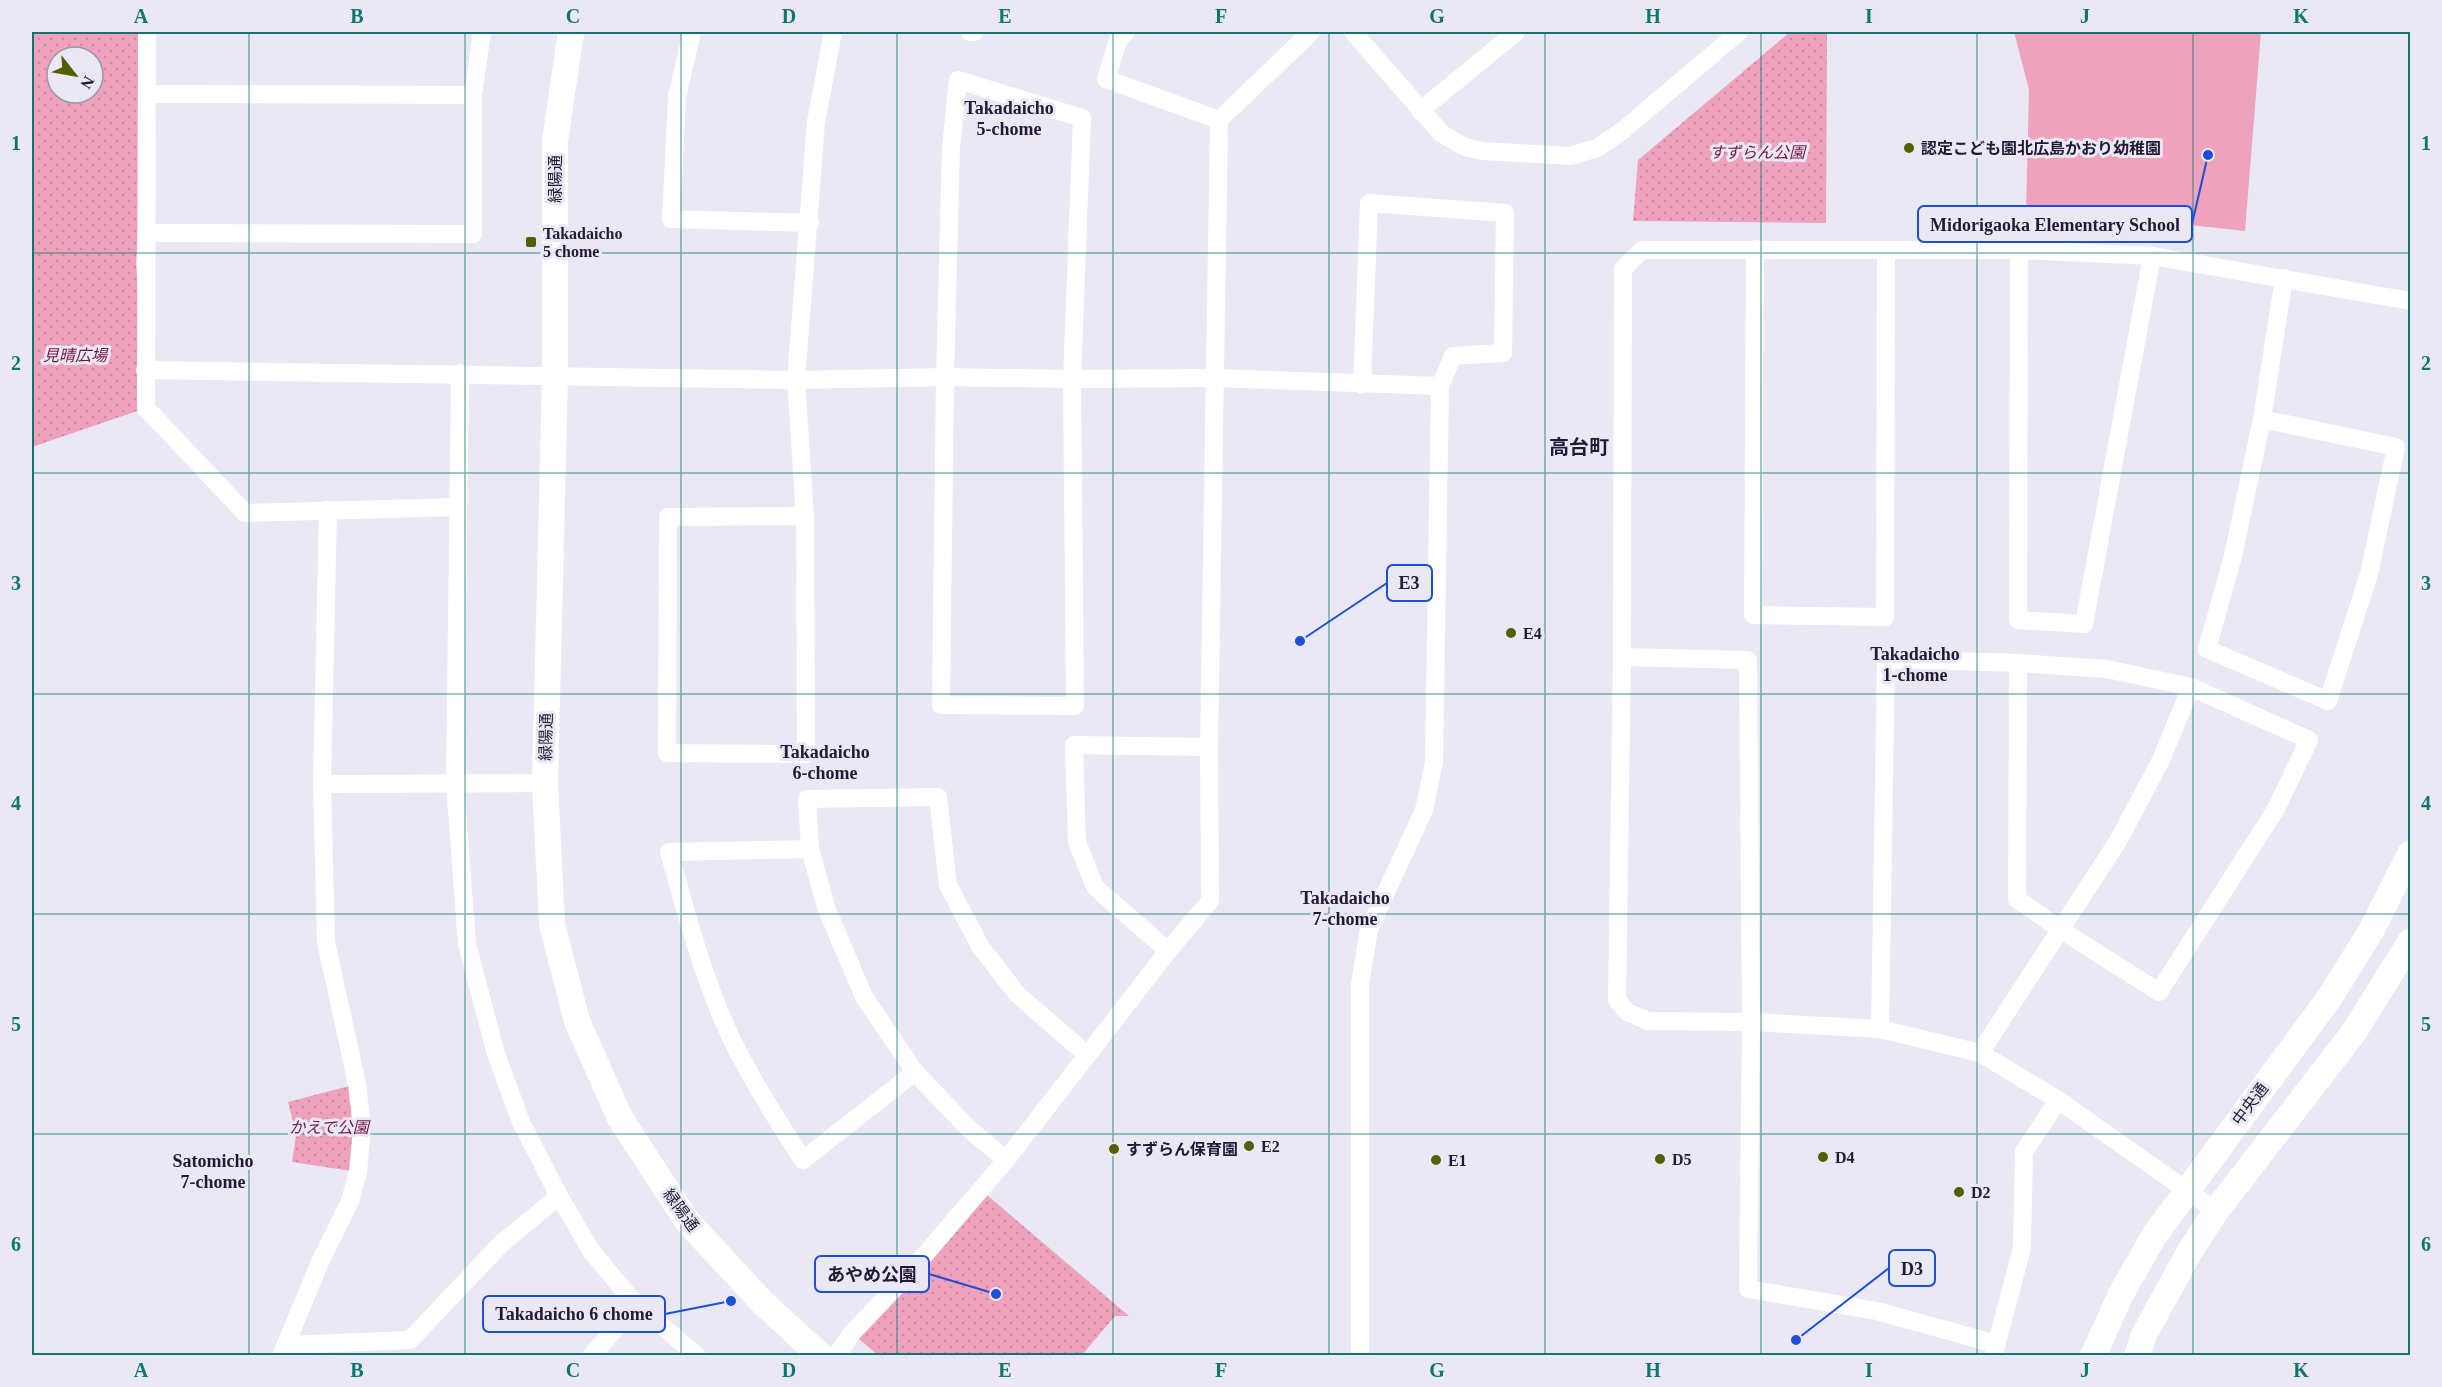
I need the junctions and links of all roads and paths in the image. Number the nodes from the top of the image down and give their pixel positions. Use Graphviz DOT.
graph roads {
  1 [pos="147,32"];
  2 [pos="482,32"];
  3 [pos="572,32"];
  4 [pos="692,32"];
  5 [pos="833,32"];
  6 [pos="970,32"];
  7 [pos="974,32"];
  8 [pos="1126,32"];
  9 [pos="1311,32"];
  10 [pos="1353,32"];
  11 [pos="1516,32"];
  12 [pos="1739,32"];
  13 [pos="147,94"];
  14 [pos="473,95"];
  15 [pos="1420,111"];
  16 [pos="1219,120"];
  17 [pos="810,223"];
  18 [pos="147,233"];
  19 [pos="1755,249"];
  20 [pos="1886,250"];
  21 [pos="2019,250"];
  22 [pos="2152,256"];
  23 [pos="2284,278"];
  24 [pos="2410,301"];
  25 [pos="145,370"];
  26 [pos="460,373"];
  27 [pos="945,376"];
  28 [pos="555,377"];
  29 [pos="1214,378"];
  30 [pos="1072,379"];
  31 [pos="796,380"];
  32 [pos="1362,385"];
  33 [pos="1440,386"];
  34 [pos="2262,419"];
  35 [pos="458,507"];
  36 [pos="328,510"];
  37 [pos="805,516"];
  38 [pos="1622,657"];
  39 [pos="2018,663"];
  40 [pos="2191,687"];
  41 [pos="1209,747"];
  42 [pos="545,783"];
  43 [pos="322,784"];
  44 [pos="455,784"];
  45 [pos="810,849"];
  46 [pos="2407,869"];
  47 [pos="2061,930"];
  48 [pos="2410,942"];
  49 [pos="1168,951"];
  50 [pos="1751,1022"];
  51 [pos="1880,1029"];
  52 [pos="1980,1053"];
  53 [pos="1088,1055"];
  54 [pos="915,1072"];
  55 [pos="2058,1100"];
  56 [pos="1006,1160"];
  57 [pos="2186,1190"];
  58 [pos="559,1196"];
  59 [pos="2216,1211"];
  60 [pos="637,1305"];
  61 [pos="284,1350"];
  62 [pos="1995,1350"];
  63 [pos="591,1356"];
  64 [pos="697,1356"];
  65 [pos="821,1356"];
  66 [pos="836,1356"];
  67 [pos="1360,1356"];
  68 [pos="2093,1356"];
  69 [pos="2137,1356"];
  1 -- 13 [label="street"];
  2 -- 14 [label="street"];
  3 -- 28 [label="street, 緑陽通"];
  4 -- 17 [label="street"];
  5 -- 17 [label="street"];
  6 -- 7 [label="street"];
  8 -- 16 [label="street"];
  9 -- 16 [label="street"];
  10 -- 15 [label="street"];
  11 -- 15 [label="street"];
  12 -- 15 [label="street"];
  13 -- 14 [label="street"];
  13 -- 18 [label="street"];
  14 -- 18 [label="street"];
  16 -- 29 [label="street"];
  17 -- 31 [label="street"];
  18 -- 25 [label="street"];
  19 -- 20 [label="street"];
  19 -- 20 [label="street"];
  19 -- 38 [label="street"];
  20 -- 21 [label="street"];
  21 -- 22 [label="street"];
  21 -- 22 [label="street"];
  22 -- 23 [label="street"];
  23 -- 24 [label="street"];
  23 -- 34 [label="street"];
  25 -- 26 [label="street"];
  25 -- 36 [label="street"];
  26 -- 28 [label="street"];
  26 -- 35 [label="street"];
  27 -- 30 [label="street"];
  27 -- 30 [label="street"];
  27 -- 30 [label="street"];
  27 -- 31 [label="street"];
  28 -- 31 [label="street"];
  28 -- 42 [label="street, 緑陽通"];
  29 -- 30 [label="street"];
  29 -- 32 [label="street"];
  29 -- 41 [label="street"];
  31 -- 37 [label="street"];
  32 -- 33 [label="street"];
  32 -- 33 [label="street"];
  33 -- 67 [label="street"];
  34 -- 34 [label="street"];
  35 -- 36 [label="street"];
  35 -- 44 [label="street"];
  36 -- 43 [label="street"];
  37 -- 37 [label="street"];
  38 -- 50 [label="street"];
  38 -- 50 [label="street"];
  39 -- 40 [label="street"];
  39 -- 47 [label="street"];
  39 -- 51 [label="street"];
  40 -- 47 [label="street"];
  40 -- 47 [label="street"];
  41 -- 49 [label="street"];
  41 -- 49 [label="street"];
  42 -- 44 [label="street"];
  42 -- 65 [label="street, 緑陽通"];
  43 -- 44 [label="street"];
  43 -- 61 [label="street"];
  44 -- 58 [label="street"];
  45 -- 53 [label="street"];
  45 -- 54 [label="street"];
  45 -- 54 [label="street"];
  46 -- 57 [label="street, 中央通"];
  47 -- 52 [label="street"];
  48 -- 59 [label="street"];
  49 -- 53 [label="street"];
  50 -- 51 [label="street"];
  50 -- 62 [label="street"];
  51 -- 52 [label="street"];
  52 -- 55 [label="street"];
  53 -- 56 [label="street"];
  54 -- 56 [label="street"];
  55 -- 57 [label="street"];
  55 -- 62 [label="street"];
  56 -- 66 [label="street"];
  57 -- 59 [label="street"];
  57 -- 68 [label="street, 中央通"];
  58 -- 60 [label="street"];
  58 -- 61 [label="street"];
  59 -- 69 [label="street"];
  60 -- 63 [label="street"];
  60 -- 64 [label="street"];
}
